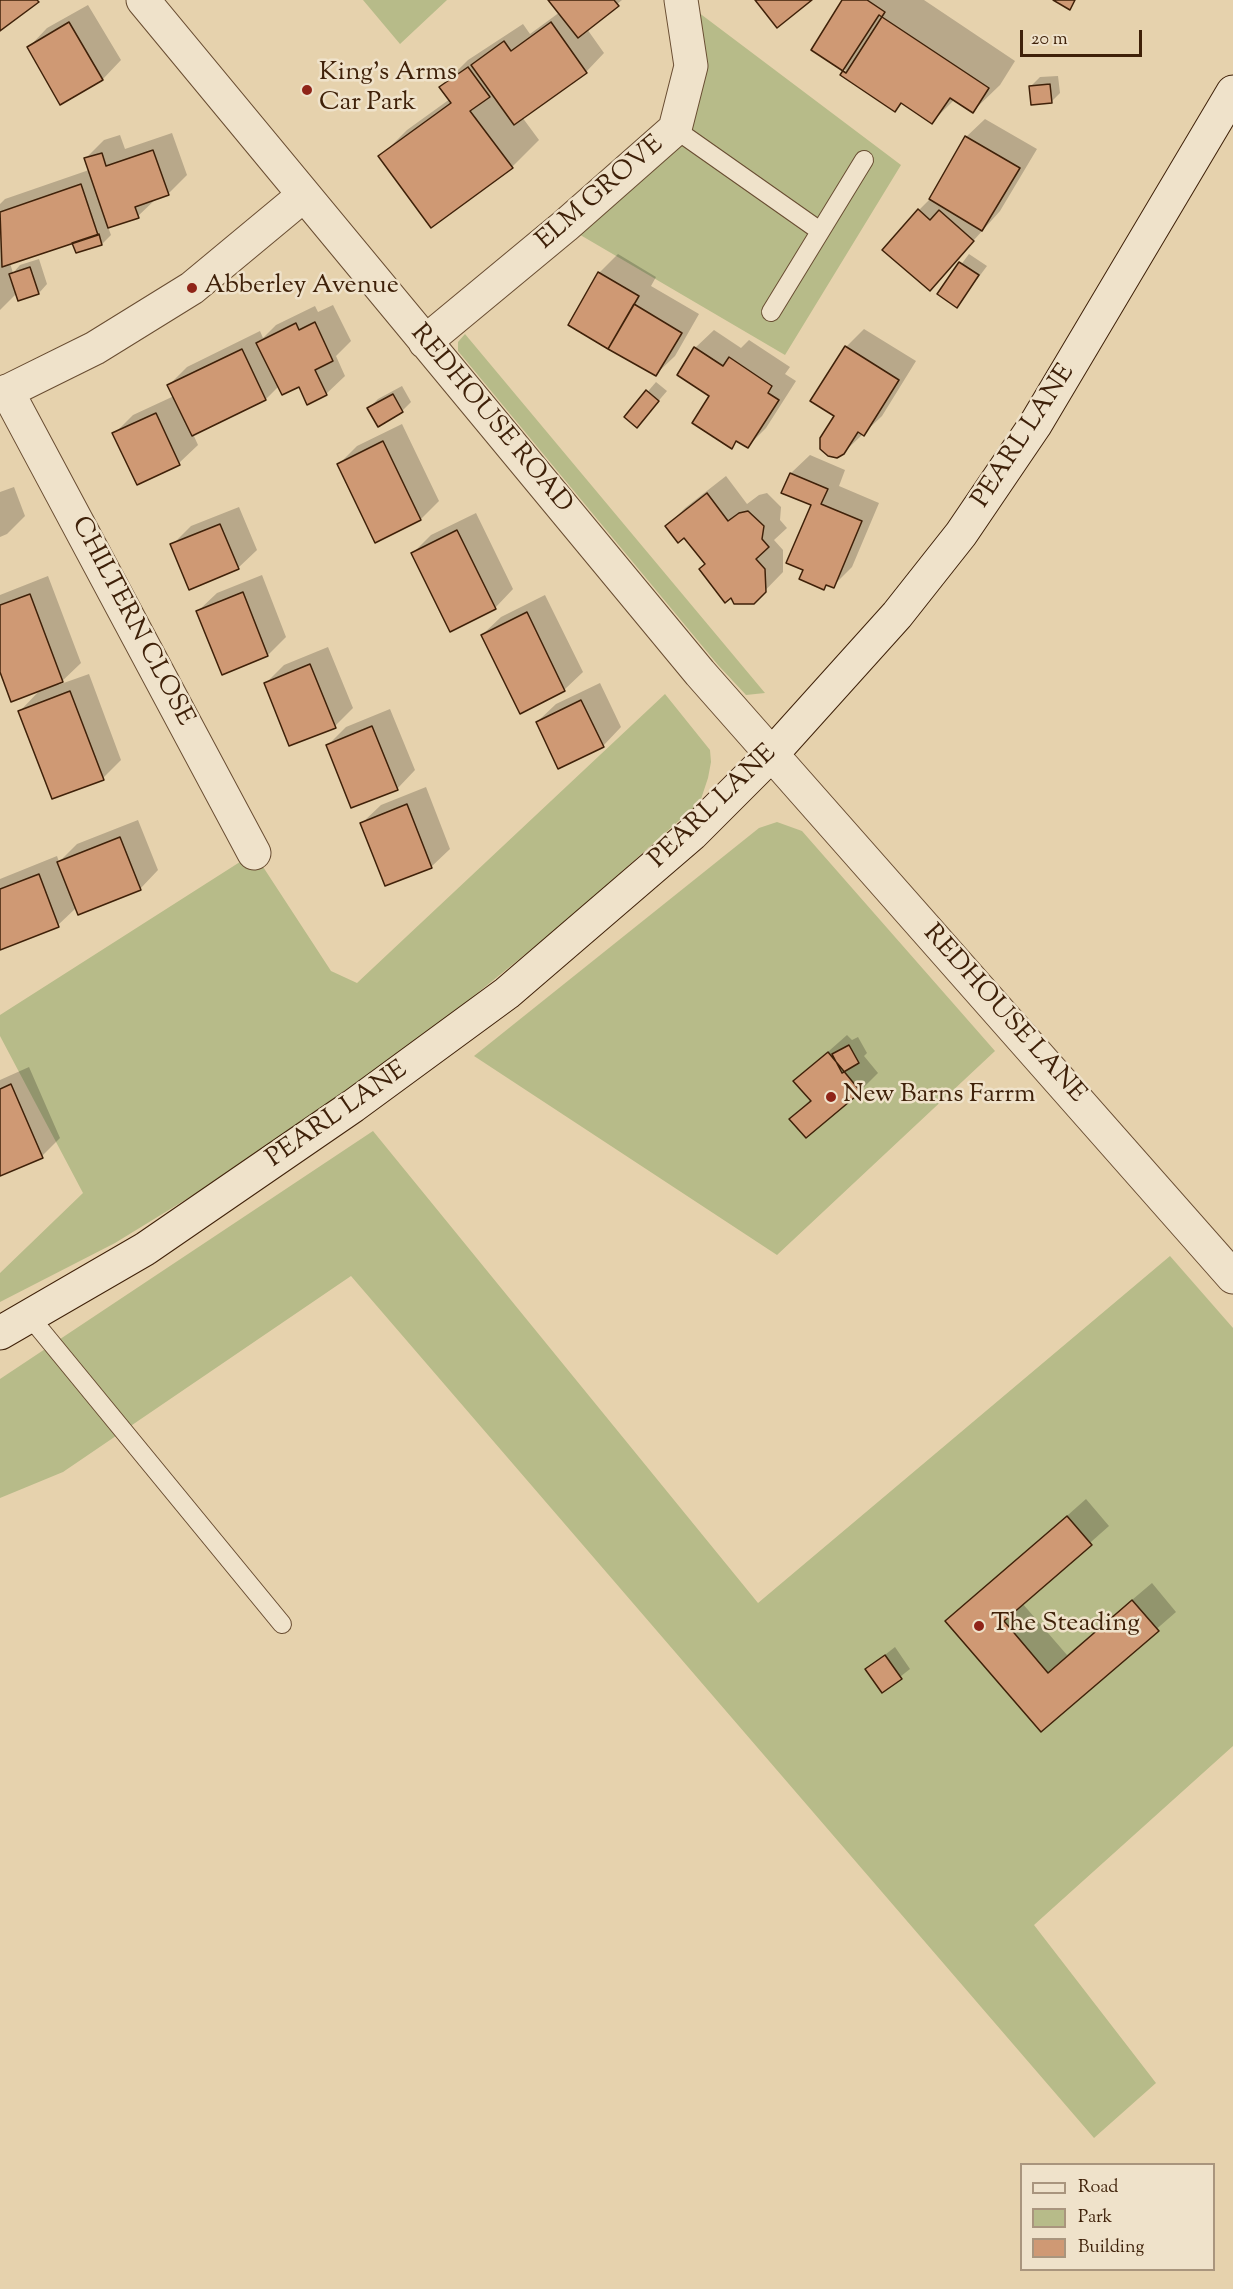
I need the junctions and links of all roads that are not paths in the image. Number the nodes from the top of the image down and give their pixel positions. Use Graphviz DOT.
graph roads {
  1 [pos="143,0"];
  2 [pos="681,0"];
  3 [pos="1233,92"];
  4 [pos="675,129"];
  5 [pos="864,160"];
  6 [pos="304,195"];
  7 [pos="820,231"];
  8 [pos="771,312"];
  9 [pos="425,342"];
  10 [pos="4,393"];
  11 [pos="771,755"];
  12 [pos="254,853"];
  13 [pos="1233,1276"];
  14 [pos="30,1317"];
  15 [pos="0,1333"];
  16 [pos="282,1624"];
  1 -- 6 [label="street, REDHOUSE ROAD"];
  2 -- 4 [label="street, ELM GROVE"];
  3 -- 11 [label="street, PEARL LANE"];
  4 -- 7 [label="lane"];
  4 -- 9 [label="street, ELM GROVE"];
  5 -- 7 [label="lane"];
  6 -- 9 [label="street, REDHOUSE ROAD"];
  6 -- 10 [label="street"];
  7 -- 8 [label="lane"];
  9 -- 11 [label="street, REDHOUSE ROAD"];
  10 -- 12 [label="street, CHILTERN CLOSE"];
  11 -- 13 [label="street, REDHOUSE LANE"];
  11 -- 14 [label="street, PEARL LANE"];
  14 -- 15 [label="street, PEARL LANE"];
  14 -- 16 [label="lane"];
}
